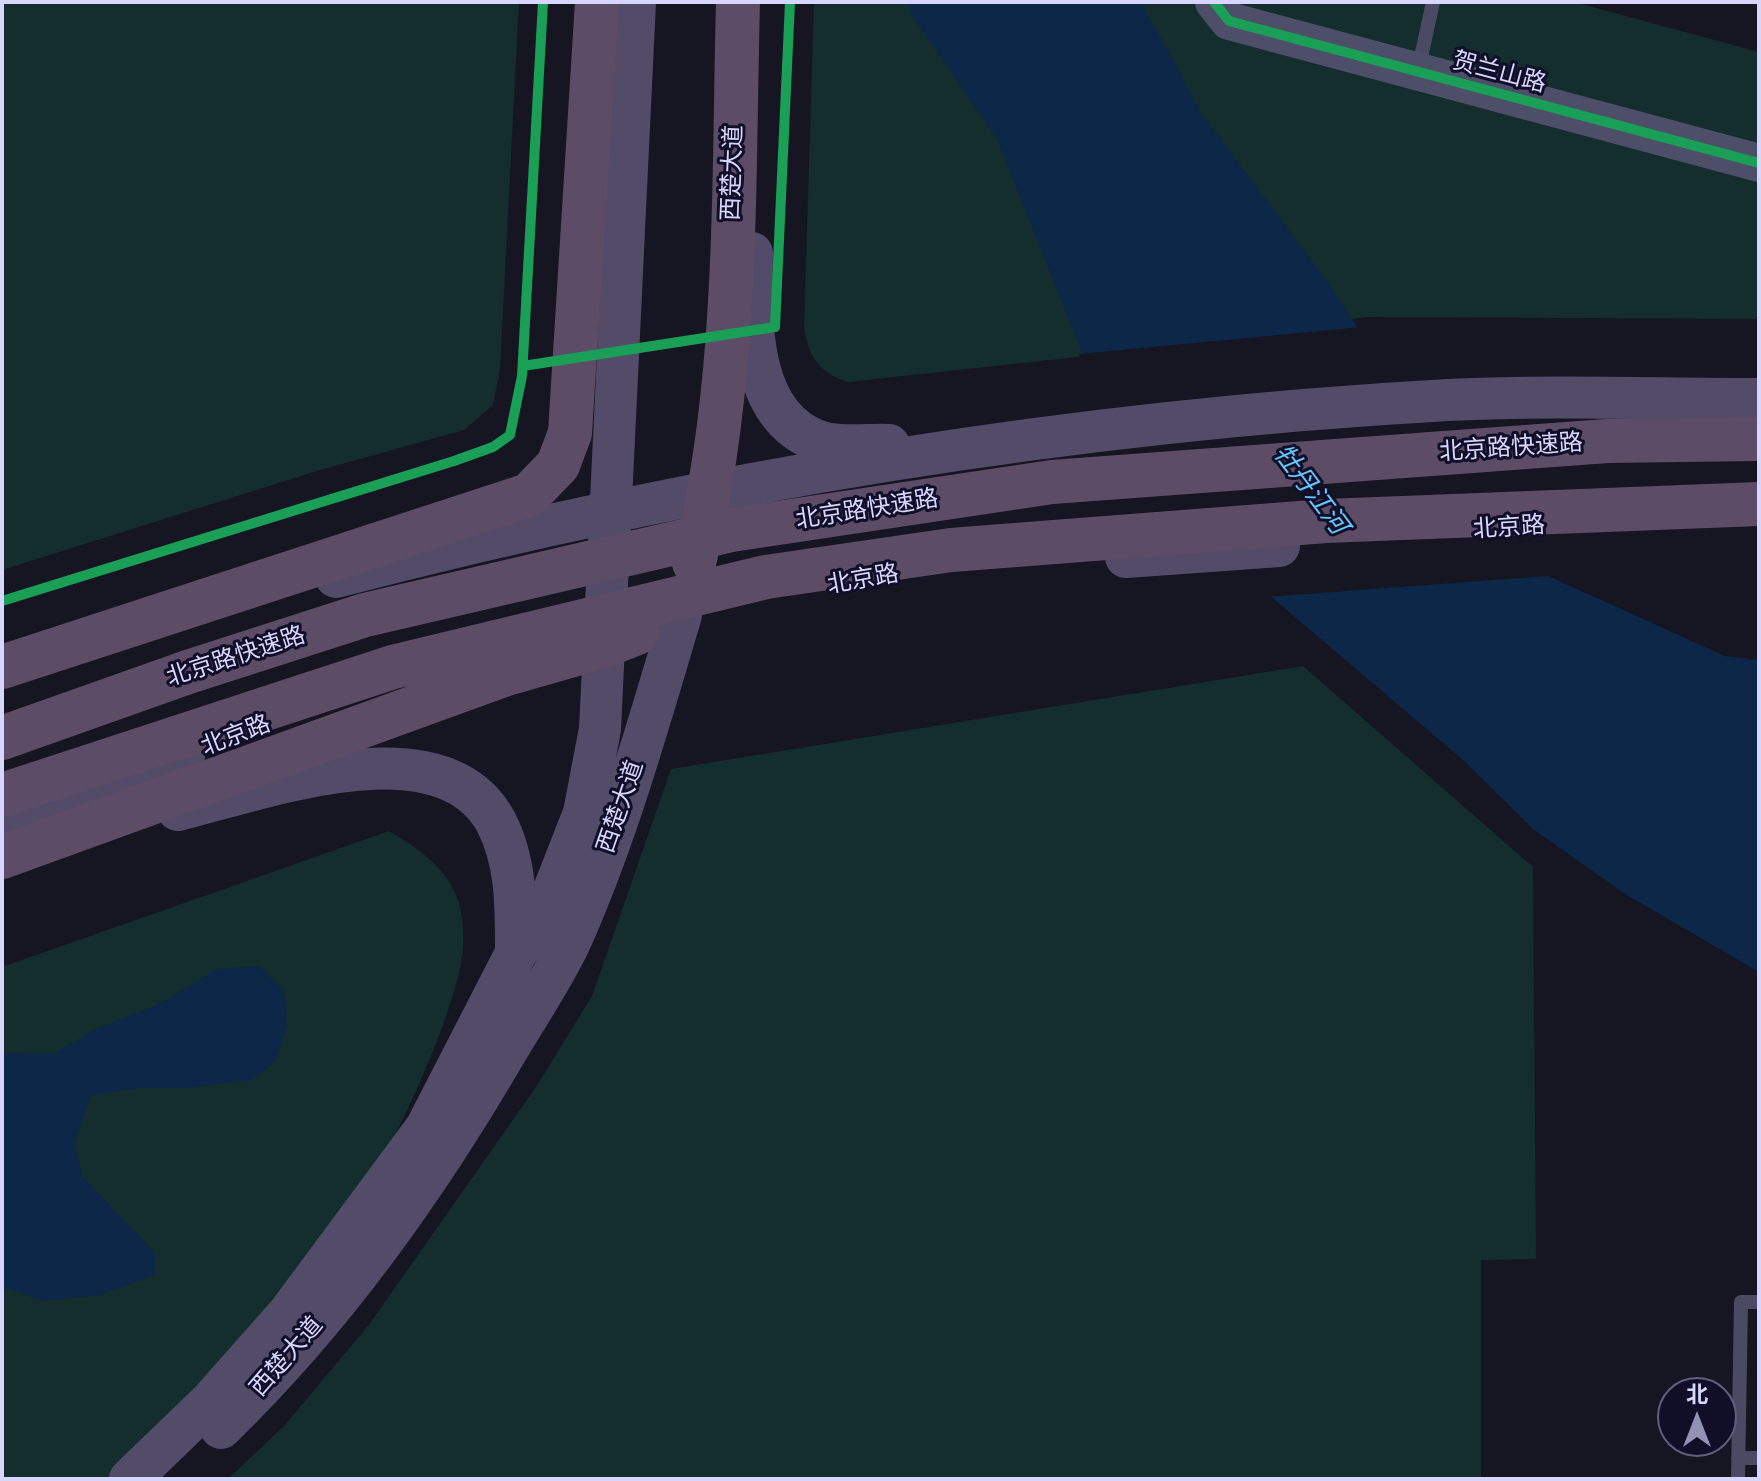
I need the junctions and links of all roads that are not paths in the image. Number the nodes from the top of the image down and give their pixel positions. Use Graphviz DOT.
graph roads {
  1 [pos="597,2"];
  2 [pos="635,2"];
  3 [pos="738,2"];
  4 [pos="751,2"];
  5 [pos="1433,2"];
  6 [pos="1222,11"];
  7 [pos="1418,71"];
  8 [pos="1759,163"];
  9 [pos="1759,399"];
  10 [pos="1759,439"];
  11 [pos="974,446"];
  12 [pos="711,494"];
  13 [pos="1759,504"];
  14 [pos="609,513"];
  15 [pos="1759,525"];
  16 [pos="279,592"];
  17 [pos="681,615"];
  18 [pos="605,637"];
  19 [pos="2,670"];
  20 [pos="2,686"];
  21 [pos="2,738"];
  22 [pos="2,795"];
  23 [pos="14,842"];
  24 [pos="516,953"];
  25 [pos="1759,1302"];
  26 [pos="1738,1458"];
  27 [pos="1759,1458"];
  28 [pos="130,1479"];
  29 [pos="168,1479"];
  30 [pos="1738,1479"];
  1 -- 19 [label="highway"];
  2 -- 14 [label="main road, 西楚大道"];
  3 -- 12 [label="highway, 西楚大道"];
  4 -- 11 [label="main road"];
  5 -- 7 [label="lane"];
  6 -- 7 [label="street, 贺兰山路"];
  7 -- 8 [label="street, 贺兰山路"];
  9 -- 11 [label="main road"];
  10 -- 21 [label="highway, 北京路快速路"];
  11 -- 12 [label="main road"];
  12 -- 14 [label="main road"];
  12 -- 17 [label="highway, 西楚大道"];
  13 -- 22 [label="highway"];
  14 -- 16 [label="main road"];
  14 -- 18 [label="main road, 西楚大道"];
  15 -- 17 [label="main road, 北京路"];
  16 -- 19 [label="highway"];
  16 -- 20 [label="main road"];
  17 -- 18 [label="highway"];
  17 -- 29 [label="main road, 西楚大道"];
  18 -- 23 [label="highway"];
  18 -- 24 [label="main road, 西楚大道"];
  23 -- 24 [label="main road"];
  24 -- 28 [label="main road, 西楚大道"];
  25 -- 26 [label="lane"];
  26 -- 27 [label="lane"];
  26 -- 30 [label="lane"];
}
